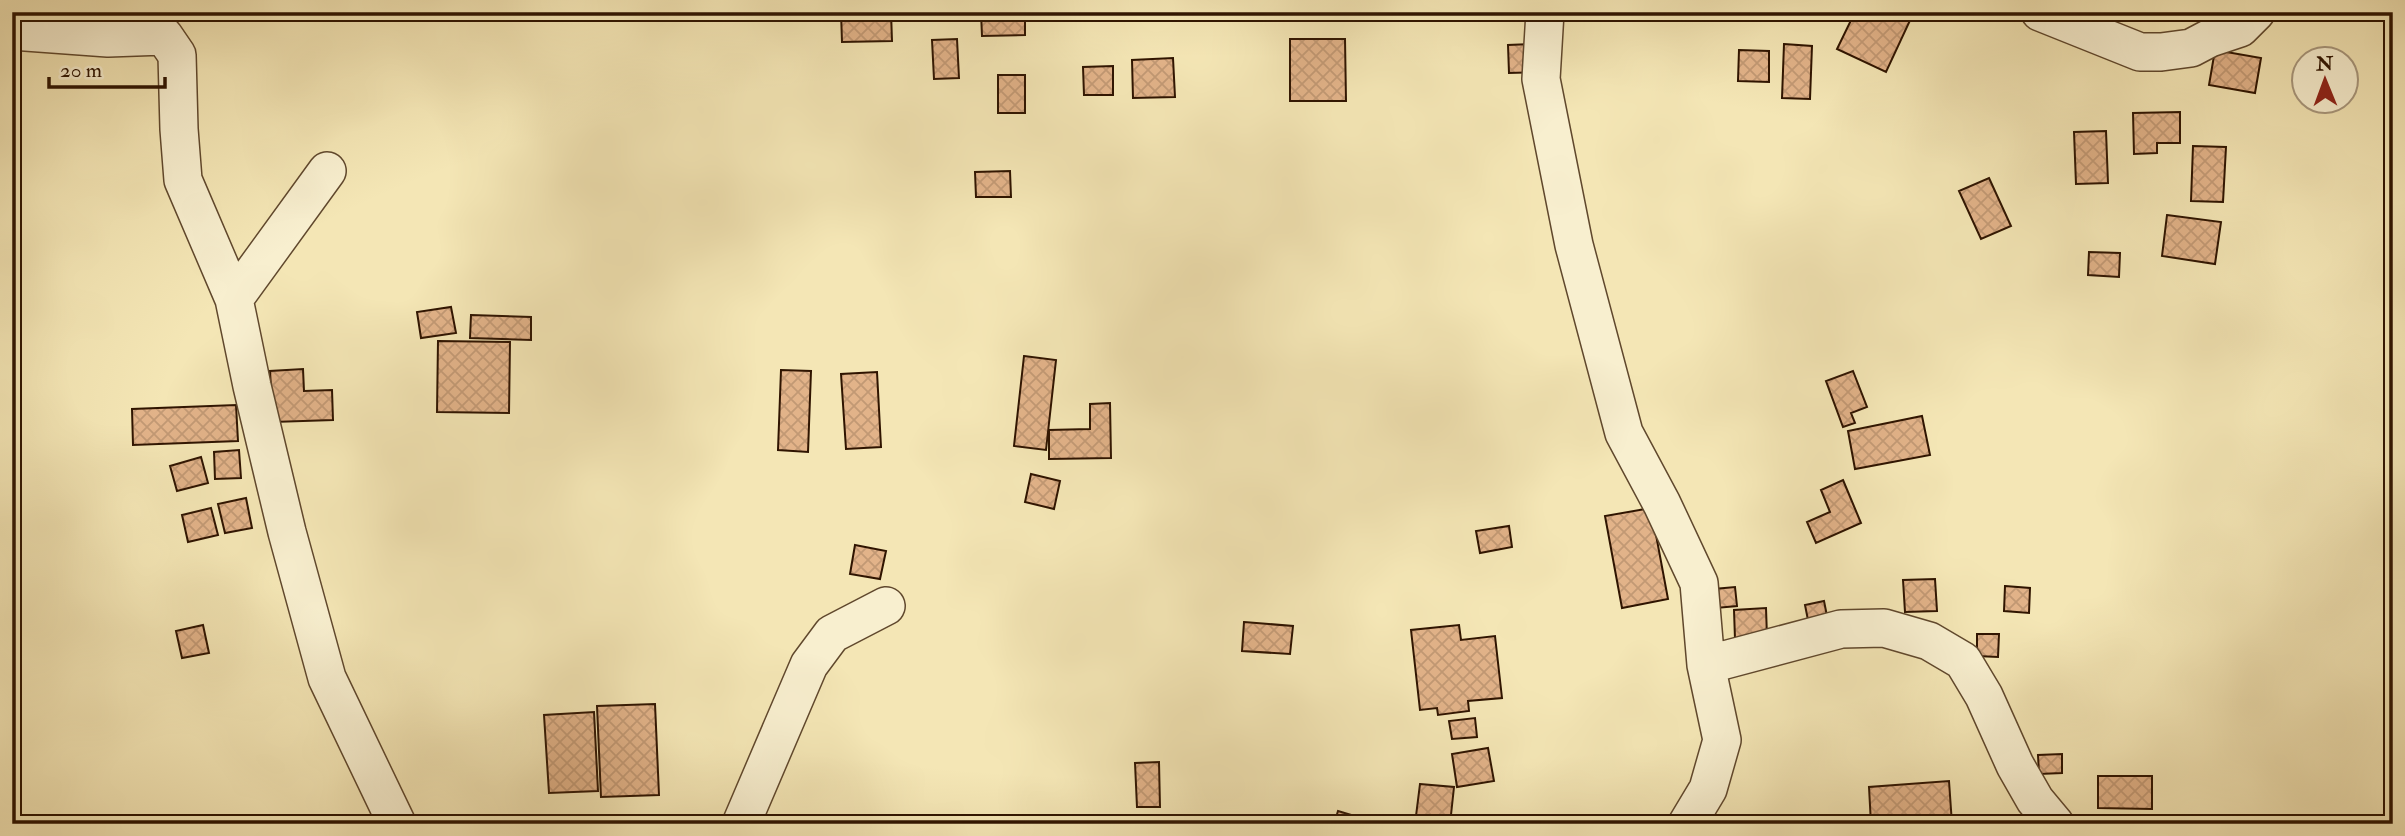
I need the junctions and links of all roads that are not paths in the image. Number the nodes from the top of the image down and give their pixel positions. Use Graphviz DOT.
graph roads {
  1 [pos="1545,12"];
  2 [pos="2040,12"];
  3 [pos="2256,12"];
  4 [pos="12,31"];
  5 [pos="327,171"];
  6 [pos="234,299"];
  7 [pos="886,606"];
  8 [pos="1706,665"];
  9 [pos="397,824"];
  10 [pos="741,824"];
  11 [pos="1687,824"];
  12 [pos="2055,824"];
  1 -- 8 [label="street"];
  2 -- 3 [label="street"];
  4 -- 6 [label="street"];
  5 -- 6 [label="street"];
  6 -- 9 [label="street"];
  7 -- 10 [label="street"];
  8 -- 11 [label="street"];
  8 -- 12 [label="street"];
}
